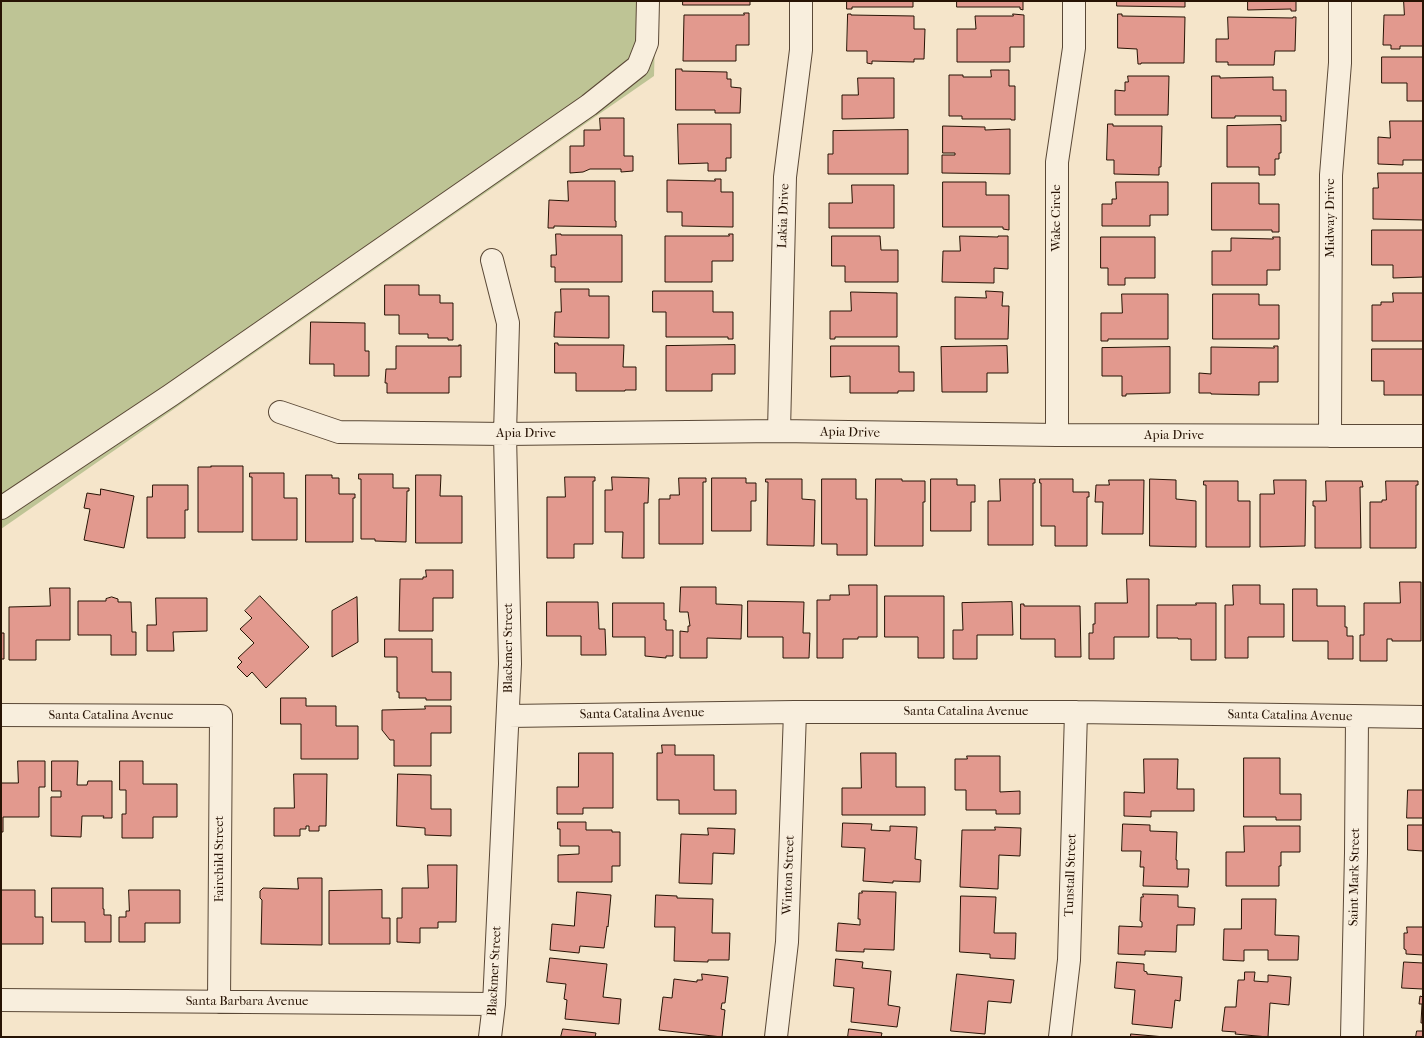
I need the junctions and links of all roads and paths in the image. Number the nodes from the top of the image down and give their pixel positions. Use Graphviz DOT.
graph roads {
  1 [pos="648,1"];
  2 [pos="801,1"];
  3 [pos="1074,1"];
  4 [pos="1340,1"];
  5 [pos="492,260"];
  6 [pos="280,412"];
  7 [pos="779,432"];
  8 [pos="505,434"];
  9 [pos="1057,436"];
  10 [pos="1330,436"];
  11 [pos="1423,436"];
  12 [pos="1,508"];
  13 [pos="795,712"];
  14 [pos="1076,712"];
  15 [pos="1,715"];
  16 [pos="221,716"];
  17 [pos="508,716"];
  18 [pos="1357,717"];
  19 [pos="1423,717"];
  20 [pos="1,1000"];
  21 [pos="219,1002"];
  22 [pos="494,1004"];
  23 [pos="490,1037"];
  24 [pos="776,1037"];
  25 [pos="1060,1037"];
  26 [pos="1352,1037"];
  1 -- 12 [label="street"];
  2 -- 7 [label="street, Lakia Drive"];
  3 -- 9 [label="street, Wake Circle"];
  4 -- 10 [label="street, Midway Drive"];
  5 -- 8 [label="street, Blackmer Street"];
  6 -- 8 [label="street, Apia Drive"];
  7 -- 8 [label="street, Apia Drive"];
  7 -- 9 [label="street, Apia Drive"];
  8 -- 17 [label="street, Blackmer Street"];
  9 -- 10 [label="street, Apia Drive"];
  10 -- 11 [label="street, Apia Drive"];
  13 -- 14 [label="street, Santa Catalina Avenue"];
  13 -- 17 [label="street, Santa Catalina Avenue"];
  13 -- 24 [label="street, Winton Street"];
  14 -- 18 [label="street, Santa Catalina Avenue"];
  14 -- 25 [label="street, Tunstall Street"];
  15 -- 16 [label="street, Santa Catalina Avenue"];
  16 -- 21 [label="street, Fairchild Street"];
  17 -- 22 [label="street, Blackmer Street"];
  18 -- 19 [label="street, Santa Catalina Avenue"];
  18 -- 26 [label="street, Saint Mark Street"];
  20 -- 21 [label="street, Santa Barbara Avenue"];
  21 -- 22 [label="street, Santa Barbara Avenue"];
  22 -- 23 [label="street, Blackmer Street"];
}
